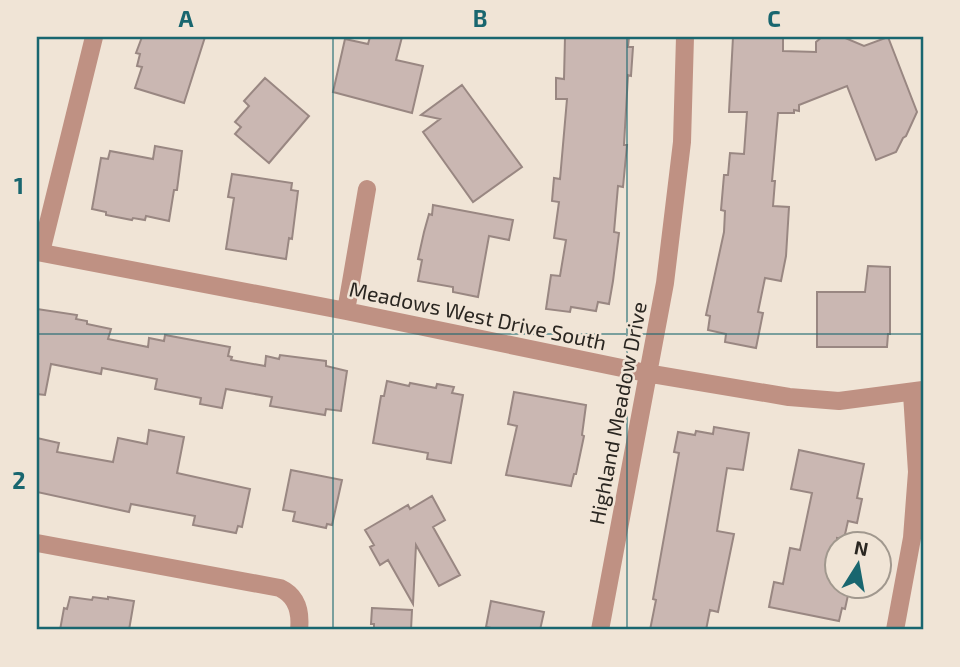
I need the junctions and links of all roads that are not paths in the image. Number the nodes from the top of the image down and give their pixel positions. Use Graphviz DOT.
graph roads {
  1 [pos="94,37"];
  2 [pos="685,37"];
  3 [pos="368,189"];
  4 [pos="39,252"];
  5 [pos="346,311"];
  6 [pos="646,373"];
  7 [pos="918,392"];
  8 [pos="37,543"];
  9 [pos="299,630"];
  10 [pos="600,630"];
  11 [pos="895,630"];
  1 -- 4 [label="street"];
  2 -- 6 [label="street, Highland Meadow Drive"];
  3 -- 5 [label="street"];
  4 -- 5 [label="street, Meadows West Drive South"];
  5 -- 6 [label="street, Meadows West Drive South"];
  6 -- 7 [label="street, Meadows West Drive South"];
  6 -- 10 [label="street, Highland Meadow Drive"];
  7 -- 11 [label="street"];
  8 -- 9 [label="street"];
}
